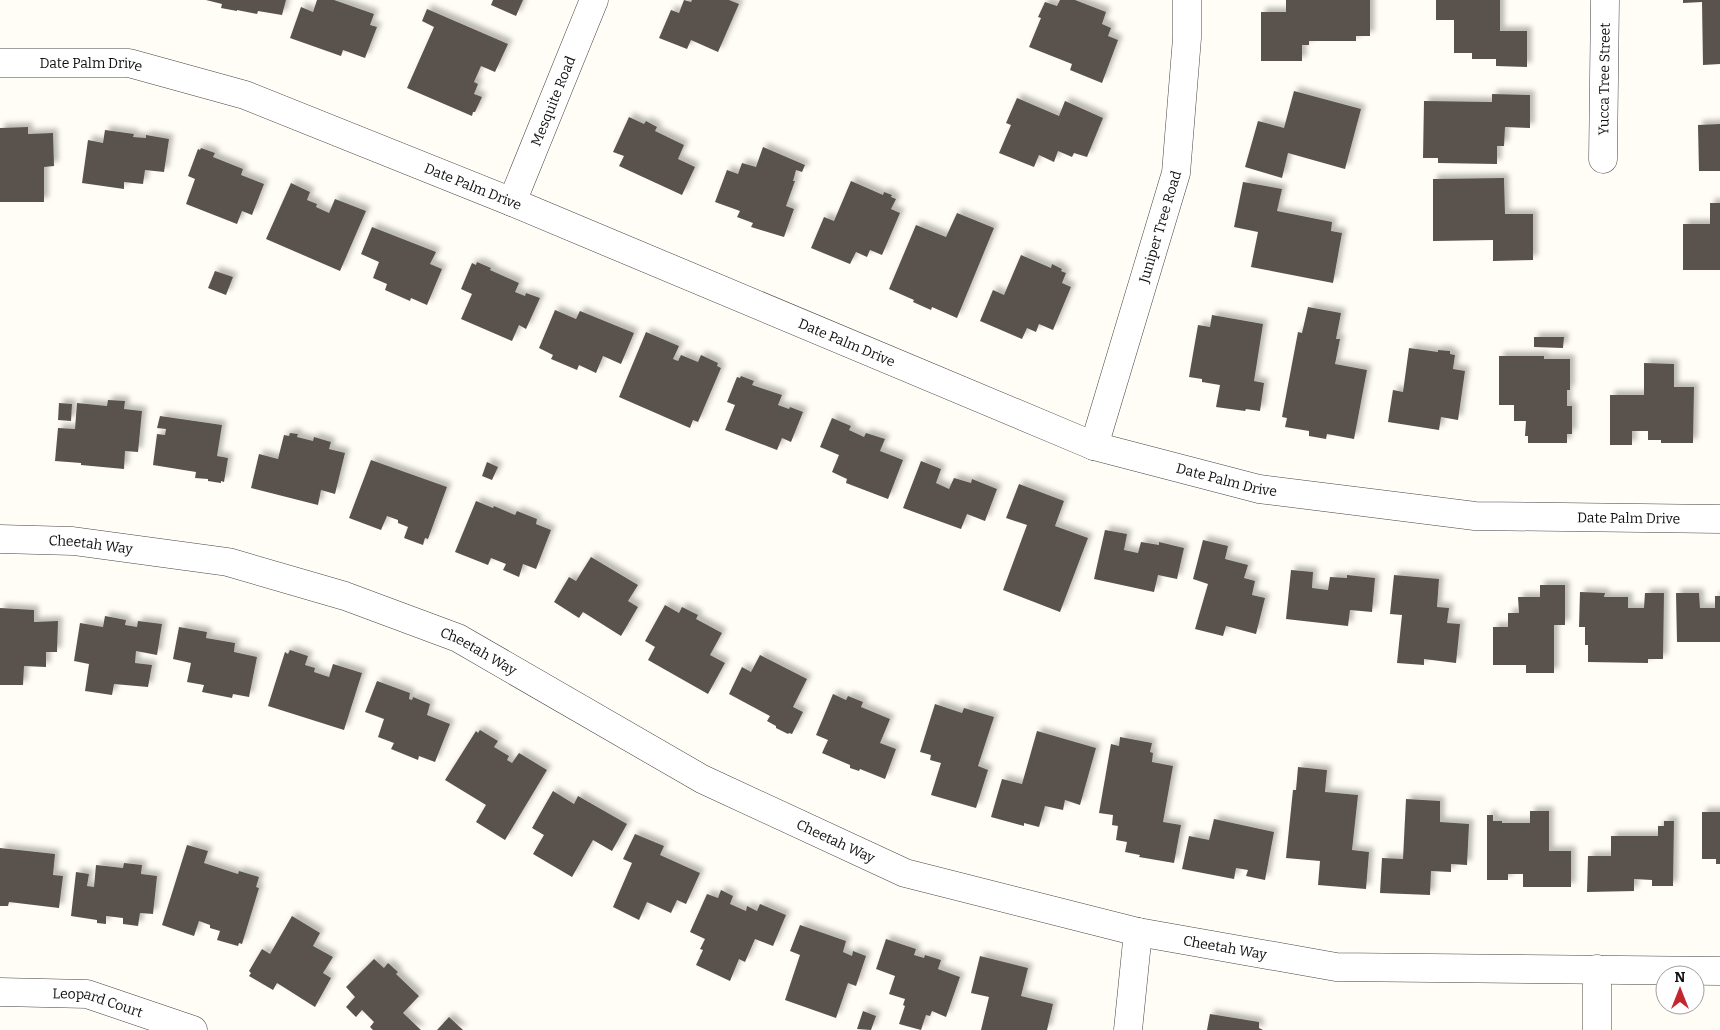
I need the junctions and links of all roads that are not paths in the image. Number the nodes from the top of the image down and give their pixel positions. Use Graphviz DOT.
graph roads {
  1 [pos="594,0"];
  2 [pos="1187,0"];
  3 [pos="1605,0"];
  4 [pos="0,63"];
  5 [pos="1603,159"];
  6 [pos="512,202"];
  7 [pos="1094,446"];
  8 [pos="1720,519"];
  9 [pos="0,540"];
  10 [pos="1138,932"];
  11 [pos="1597,969"];
  12 [pos="1720,971"];
  13 [pos="0,992"];
  14 [pos="193,1030"];
  15 [pos="1128,1030"];
  16 [pos="1597,1030"];
  1 -- 6 [label="street, Mesquite Road"];
  2 -- 7 [label="street, Juniper Tree Road"];
  3 -- 5 [label="street, Yucca Tree Street"];
  4 -- 6 [label="street, Date Palm Drive"];
  6 -- 7 [label="street, Date Palm Drive"];
  7 -- 8 [label="street, Date Palm Drive"];
  9 -- 10 [label="street, Cheetah Way"];
  10 -- 11 [label="street, Cheetah Way"];
  10 -- 15 [label="street"];
  11 -- 12 [label="street, Cheetah Way"];
  11 -- 16 [label="street"];
  13 -- 14 [label="street, Leopard Court"];
}
